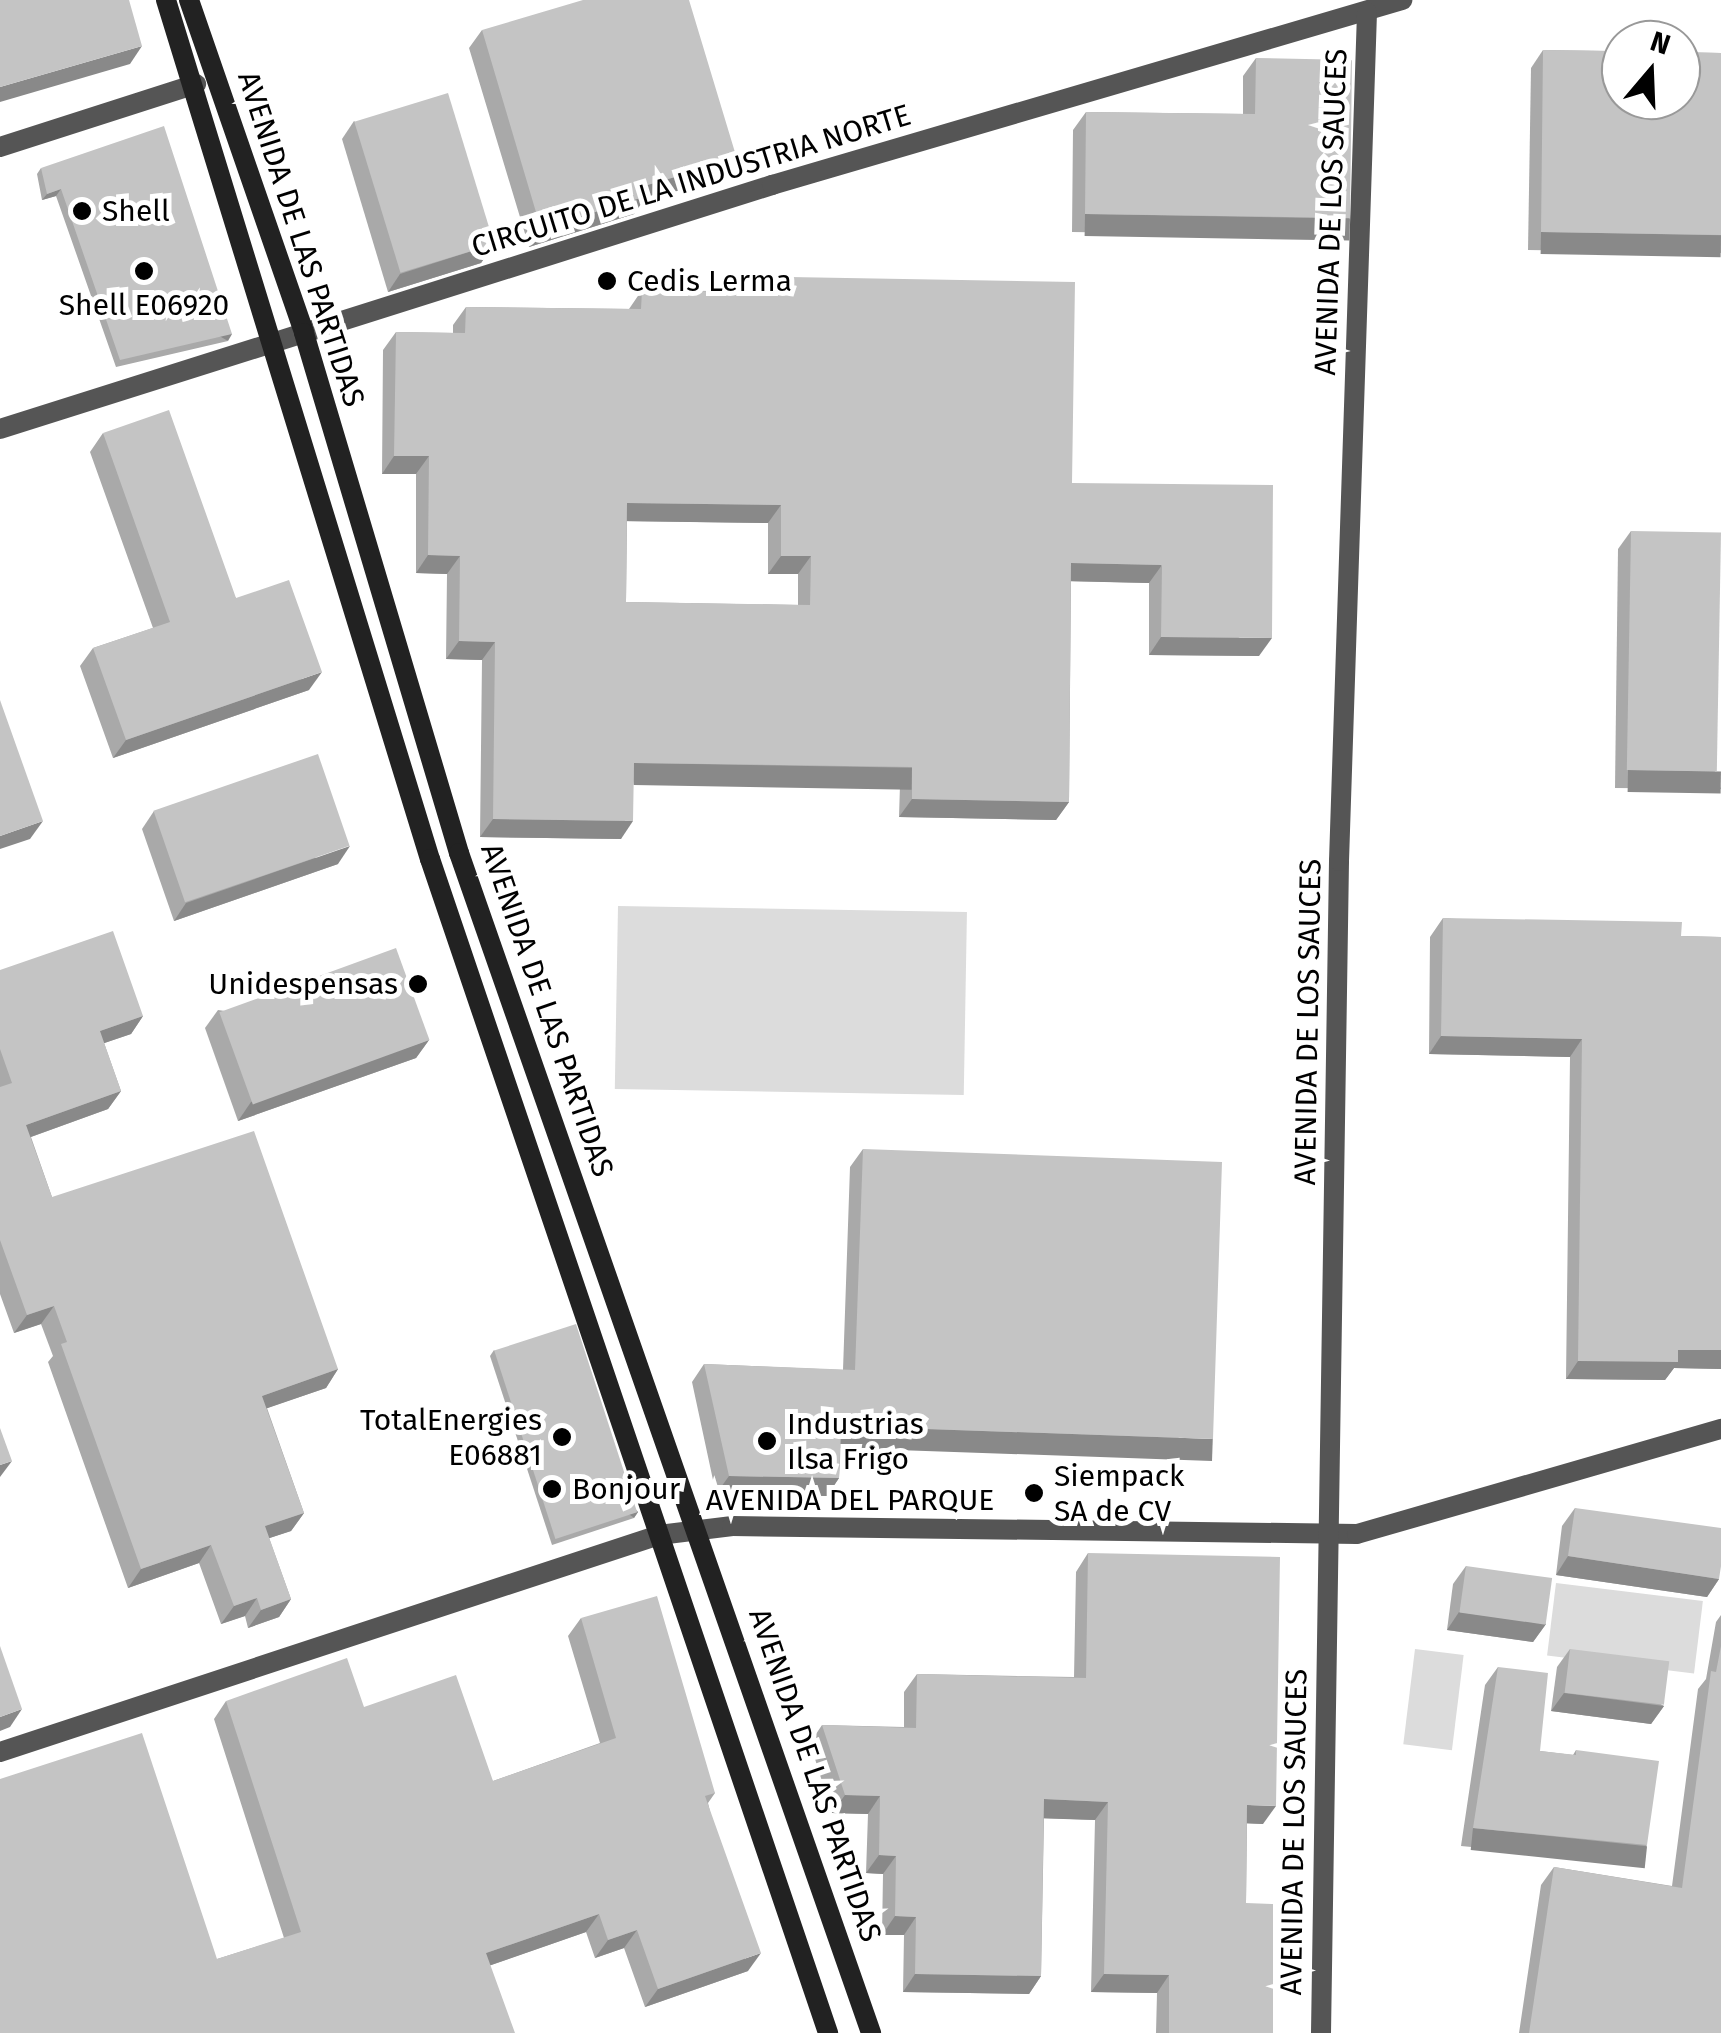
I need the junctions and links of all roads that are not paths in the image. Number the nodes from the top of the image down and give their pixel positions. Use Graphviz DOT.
graph roads {
  1 [pos="166,0"];
  2 [pos="189,0"];
  3 [pos="1402,0"];
  4 [pos="1367,12"];
  5 [pos="196,84"];
  6 [pos="0,146"];
  7 [pos="304,333"];
  8 [pos="272,343"];
  9 [pos="0,429"];
  10 [pos="1721,1429"];
  11 [pos="700,1528"];
  12 [pos="1330,1534"];
  13 [pos="659,1535"];
  14 [pos="0,1752"];
  15 [pos="828,2033"];
  16 [pos="871,2033"];
  17 [pos="1321,2033"];
  1 -- 5 [label="main road, AVENIDA DE LAS PARTIDAS"];
  2 -- 7 [label="main road, AVENIDA DE LAS PARTIDAS"];
  3 -- 4 [label="street, CIRCUITO DE LA INDUSTRIA NORTE"];
  4 -- 7 [label="street, CIRCUITO DE LA INDUSTRIA NORTE"];
  4 -- 12 [label="street, AVENIDA DE LOS SAUCES"];
  5 -- 6 [label="street"];
  5 -- 8 [label="main road, AVENIDA DE LAS PARTIDAS"];
  7 -- 8 [label="street, CIRCUITO DE LA INDUSTRIA NORTE"];
  7 -- 11 [label="main road, AVENIDA DE LAS PARTIDAS"];
  8 -- 9 [label="street, CIRCUITO DE LA INDUSTRIA NORTE"];
  8 -- 13 [label="main road, AVENIDA DE LAS PARTIDAS"];
  10 -- 12 [label="street, AVENIDA DEL PARQUE"];
  11 -- 12 [label="street, AVENIDA DEL PARQUE"];
  11 -- 13 [label="street, AVENIDA DEL PARQUE"];
  11 -- 16 [label="main road, AVENIDA DE LAS PARTIDAS"];
  12 -- 17 [label="street, AVENIDA DE LOS SAUCES"];
  13 -- 14 [label="street, AVENIDA DEL PARQUE"];
  13 -- 15 [label="main road, AVENIDA DE LAS PARTIDAS"];
}
